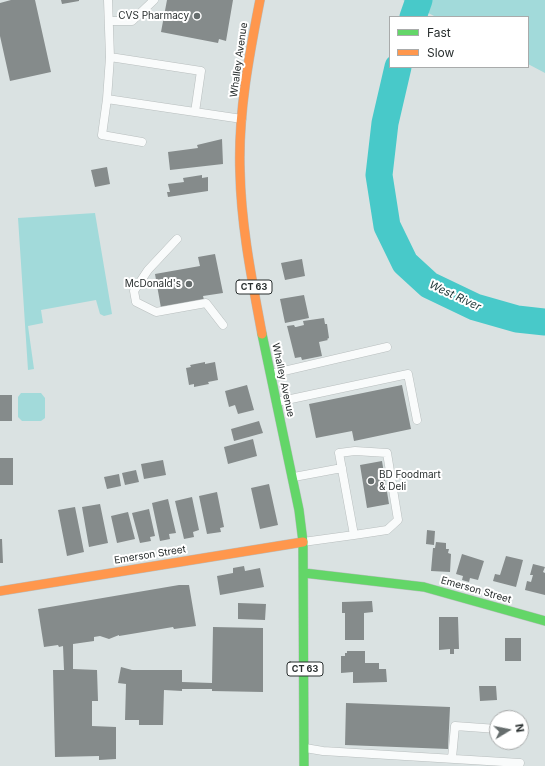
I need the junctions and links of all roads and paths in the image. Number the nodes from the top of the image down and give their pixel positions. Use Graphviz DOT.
graph roads {
  1 [pos="108,0"];
  2 [pos="154,0"];
  3 [pos="260,0"];
  4 [pos="147,4"];
  5 [pos="108,21"];
  6 [pos="110,57"];
  7 [pos="107,99"];
  8 [pos="195,112"];
  9 [pos="242,119"];
  10 [pos="142,142"];
  11 [pos="177,239"];
  12 [pos="224,326"];
  13 [pos="387,347"];
  14 [pos="270,374"];
  15 [pos="276,402"];
  16 [pos="417,420"];
  17 [pos="342,468"];
  18 [pos="292,478"];
  19 [pos="354,535"];
  20 [pos="303,542"];
  21 [pos="304,573"];
  22 [pos="0,591"];
  23 [pos="545,621"];
  24 [pos="489,728"];
  25 [pos="304,748"];
  26 [pos="452,758"];
  27 [pos="520,763"];
  28 [pos="304,766"];
  1 -- 5 [label="lane"];
  2 -- 4 [label="lane"];
  3 -- 9 [label="main road, Whalley Avenue / CT 63"];
  4 -- 5 [label="lane"];
  5 -- 6 [label="lane"];
  6 -- 7 [label="lane"];
  6 -- 8 [label="lane"];
  7 -- 8 [label="lane"];
  7 -- 10 [label="lane"];
  8 -- 9 [label="lane"];
  9 -- 14 [label="main road, Whalley Avenue / CT 63"];
  11 -- 12 [label="lane"];
  13 -- 14 [label="lane"];
  14 -- 15 [label="main road, Whalley Avenue / CT 63"];
  15 -- 16 [label="lane"];
  15 -- 18 [label="main road, Whalley Avenue / CT 63"];
  17 -- 18 [label="lane"];
  17 -- 19 [label="lane"];
  17 -- 19 [label="lane"];
  18 -- 20 [label="main road, Whalley Avenue / CT 63"];
  19 -- 20 [label="lane"];
  20 -- 21 [label="main road, Whalley Avenue / CT 63"];
  20 -- 22 [label="main road, Emerson Street"];
  21 -- 23 [label="main road, Emerson Street"];
  21 -- 25 [label="main road, Whalley Avenue / CT 63"];
  24 -- 26 [label="lane"];
  25 -- 26 [label="lane"];
  25 -- 28 [label="main road, Whalley Avenue / CT 63"];
  26 -- 27 [label="lane"];
}
